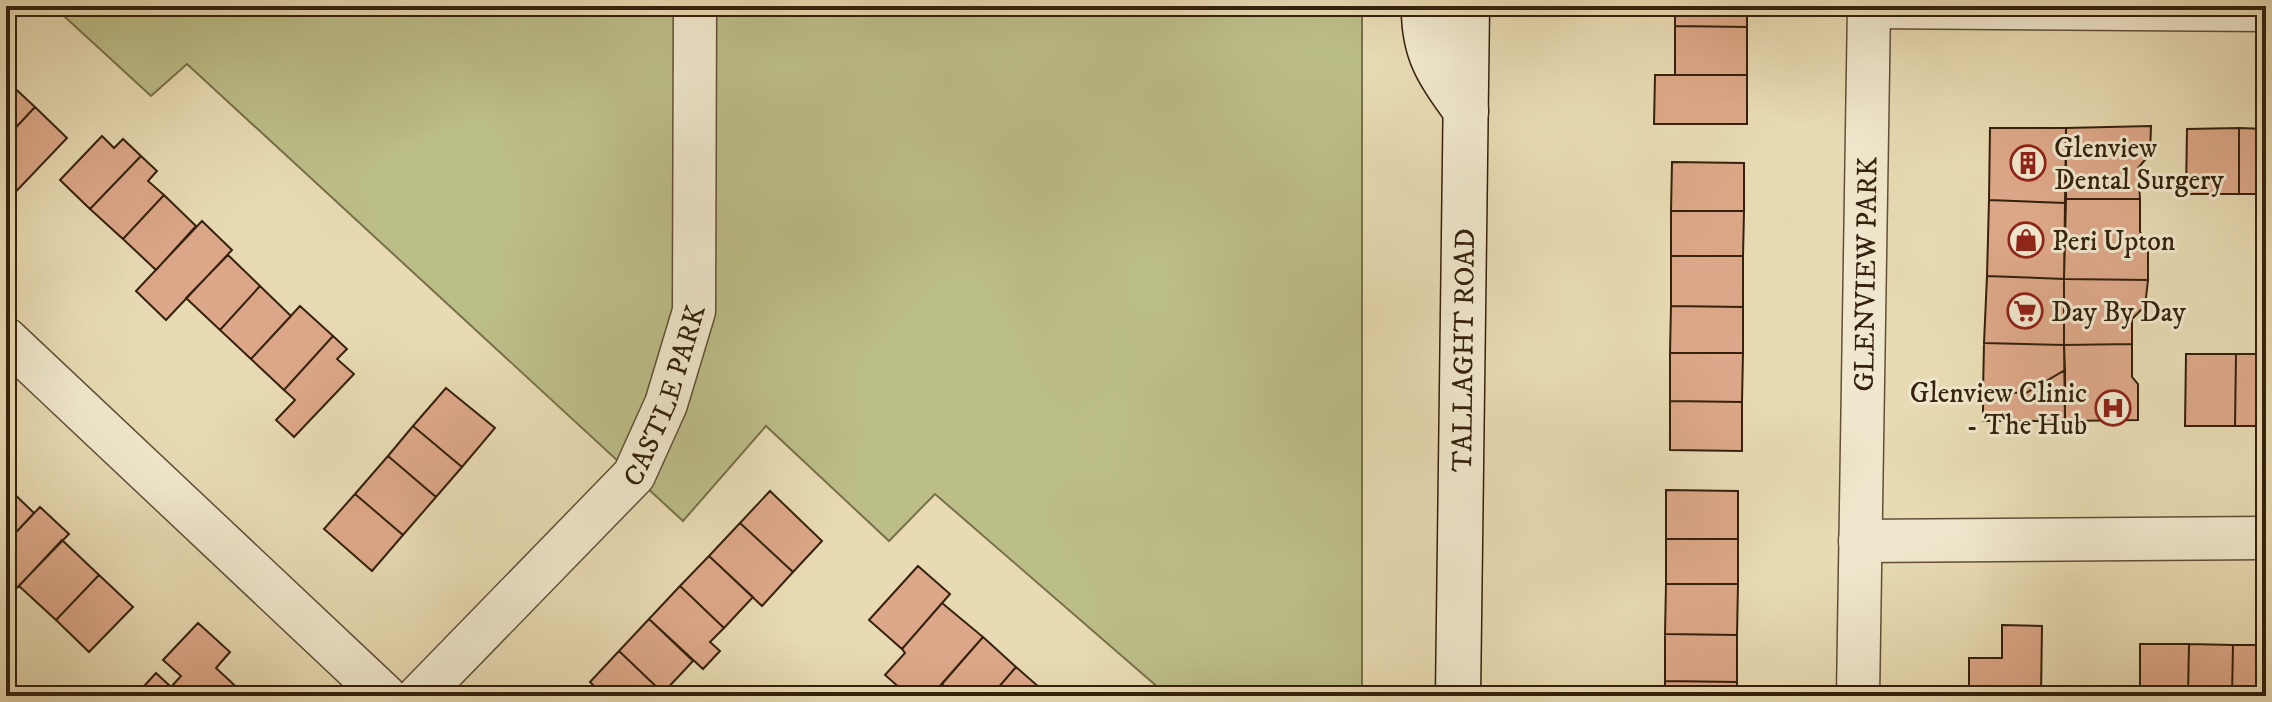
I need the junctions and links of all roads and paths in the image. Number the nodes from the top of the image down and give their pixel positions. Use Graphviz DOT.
graph roads {
  1 [pos="695,6"];
  2 [pos="1424,6"];
  3 [pos="1467,6"];
  4 [pos="1869,7"];
  5 [pos="2266,10"];
  6 [pos="1466,111"];
  7 [pos="12,357"];
  8 [pos="2266,538"];
  9 [pos="1860,541"];
  10 [pos="385,696"];
  11 [pos="419,696"];
  12 [pos="1458,696"];
  13 [pos="1858,696"];
  1 -- 11 [label="street, CASTLE PARK"];
  2 -- 6 [label="street"];
  3 -- 6 [label="street, TALLAGHT ROAD"];
  4 -- 5 [label="street, GLENVIEW PARK"];
  4 -- 9 [label="street, GLENVIEW PARK"];
  6 -- 12 [label="street, TALLAGHT ROAD"];
  7 -- 10 [label="street"];
  8 -- 9 [label="street"];
  9 -- 13 [label="street, GLENVIEW PARK"];
}
